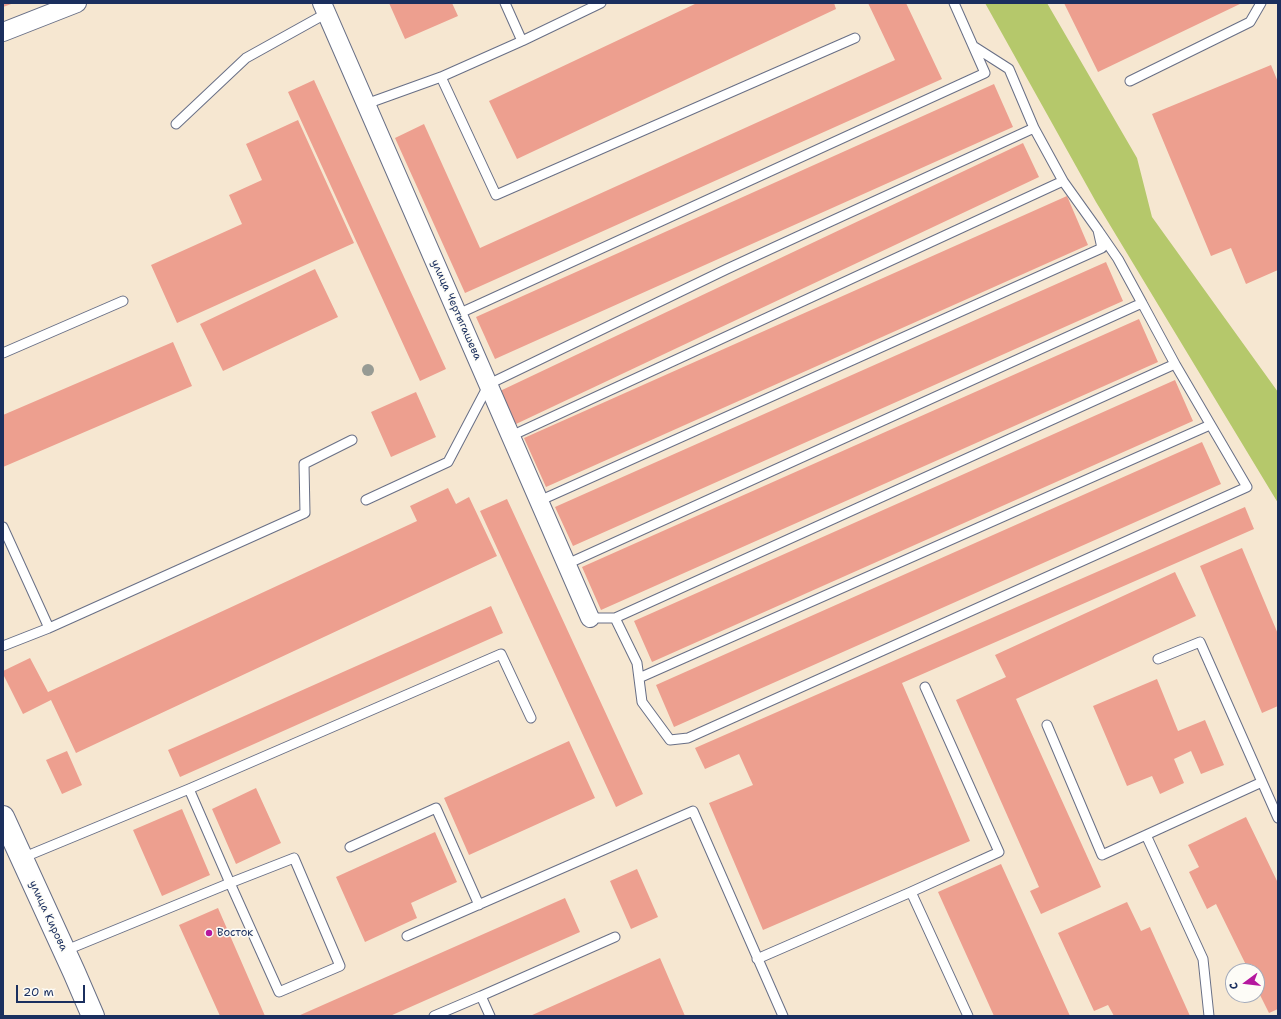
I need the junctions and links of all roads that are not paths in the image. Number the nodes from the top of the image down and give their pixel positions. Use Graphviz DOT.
graph roads {
  1 [pos="77,3"];
  2 [pos="505,3"];
  3 [pos="601,3"];
  4 [pos="954,3"];
  5 [pos="1261,3"];
  6 [pos="324,8"];
  7 [pos="3,32"];
  8 [pos="855,38"];
  9 [pos="522,41"];
  10 [pos="973,46"];
  11 [pos="441,77"];
  12 [pos="1130,81"];
  13 [pos="366,104"];
  14 [pos="176,124"];
  15 [pos="1034,128"];
  16 [pos="1063,181"];
  17 [pos="1098,230"];
  18 [pos="123,301"];
  19 [pos="1142,303"];
  20 [pos="458,314"];
  21 [pos="3,353"];
  22 [pos="1175,364"];
  23 [pos="488,384"];
  24 [pos="1210,424"];
  25 [pos="511,436"];
  26 [pos="352,440"];
  27 [pos="366,500"];
  28 [pos="540,501"];
  29 [pos="3,527"];
  30 [pos="567,564"];
  31 [pos="590,618"];
  32 [pos="615,618"];
  33 [pos="49,628"];
  34 [pos="3,646"];
  35 [pos="1158,659"];
  36 [pos="639,678"];
  37 [pos="926,687"];
  38 [pos="531,718"];
  39 [pos="1047,725"];
  40 [pos="1262,782"];
  41 [pos="188,789"];
  42 [pos="3,818"];
  43 [pos="1278,818"];
  44 [pos="1146,835"];
  45 [pos="350,847"];
  46 [pos="22,858"];
  47 [pos="230,883"];
  48 [pos="911,892"];
  49 [pos="479,905"];
  50 [pos="408,936"];
  51 [pos="615,937"];
  52 [pos="64,951"];
  53 [pos="758,959"];
  54 [pos="481,996"];
  55 [pos="93,1016"];
  56 [pos="434,1016"];
  57 [pos="490,1016"];
  58 [pos="783,1016"];
  59 [pos="968,1016"];
  60 [pos="1210,1016"];
  1 -- 7 [label="street"];
  2 -- 9 [label="lane"];
  3 -- 9 [label="lane"];
  4 -- 10 [label="lane"];
  5 -- 12 [label="lane"];
  6 -- 13 [label="street, улица Чертыгашева"];
  6 -- 14 [label="lane"];
  8 -- 11 [label="lane"];
  9 -- 11 [label="lane"];
  10 -- 15 [label="lane"];
  10 -- 20 [label="lane"];
  11 -- 13 [label="lane"];
  13 -- 20 [label="street, улица Чертыгашева"];
  15 -- 16 [label="lane"];
  15 -- 23 [label="lane"];
  16 -- 17 [label="lane"];
  16 -- 25 [label="lane"];
  17 -- 19 [label="lane"];
  17 -- 28 [label="lane"];
  18 -- 21 [label="lane"];
  19 -- 22 [label="lane"];
  19 -- 30 [label="lane"];
  20 -- 23 [label="street, улица Чертыгашева"];
  22 -- 24 [label="lane"];
  22 -- 32 [label="lane"];
  23 -- 25 [label="street, улица Чертыгашева"];
  23 -- 27 [label="lane"];
  24 -- 36 [label="lane"];
  24 -- 36 [label="lane"];
  25 -- 28 [label="street, улица Чертыгашева"];
  26 -- 33 [label="lane"];
  28 -- 30 [label="street, улица Чертыгашева"];
  29 -- 33 [label="lane"];
  30 -- 31 [label="street, улица Чертыгашева"];
  31 -- 32 [label="lane"];
  32 -- 36 [label="lane"];
  33 -- 34 [label="lane"];
  35 -- 40 [label="lane"];
  37 -- 48 [label="lane"];
  38 -- 41 [label="lane"];
  39 -- 44 [label="lane"];
  40 -- 43 [label="lane"];
  40 -- 44 [label="lane"];
  41 -- 46 [label="lane"];
  41 -- 47 [label="lane"];
  42 -- 46 [label="main road, улица Кирова"];
  44 -- 60 [label="lane"];
  45 -- 49 [label="lane"];
  46 -- 52 [label="main road, улица Кирова"];
  47 -- 47 [label="lane"];
  47 -- 52 [label="lane"];
  48 -- 53 [label="lane"];
  48 -- 59 [label="lane"];
  49 -- 50 [label="lane"];
  49 -- 53 [label="lane"];
  51 -- 54 [label="lane"];
  52 -- 55 [label="main road, улица Кирова"];
  53 -- 58 [label="lane"];
  54 -- 56 [label="lane"];
  54 -- 57 [label="lane"];
}
